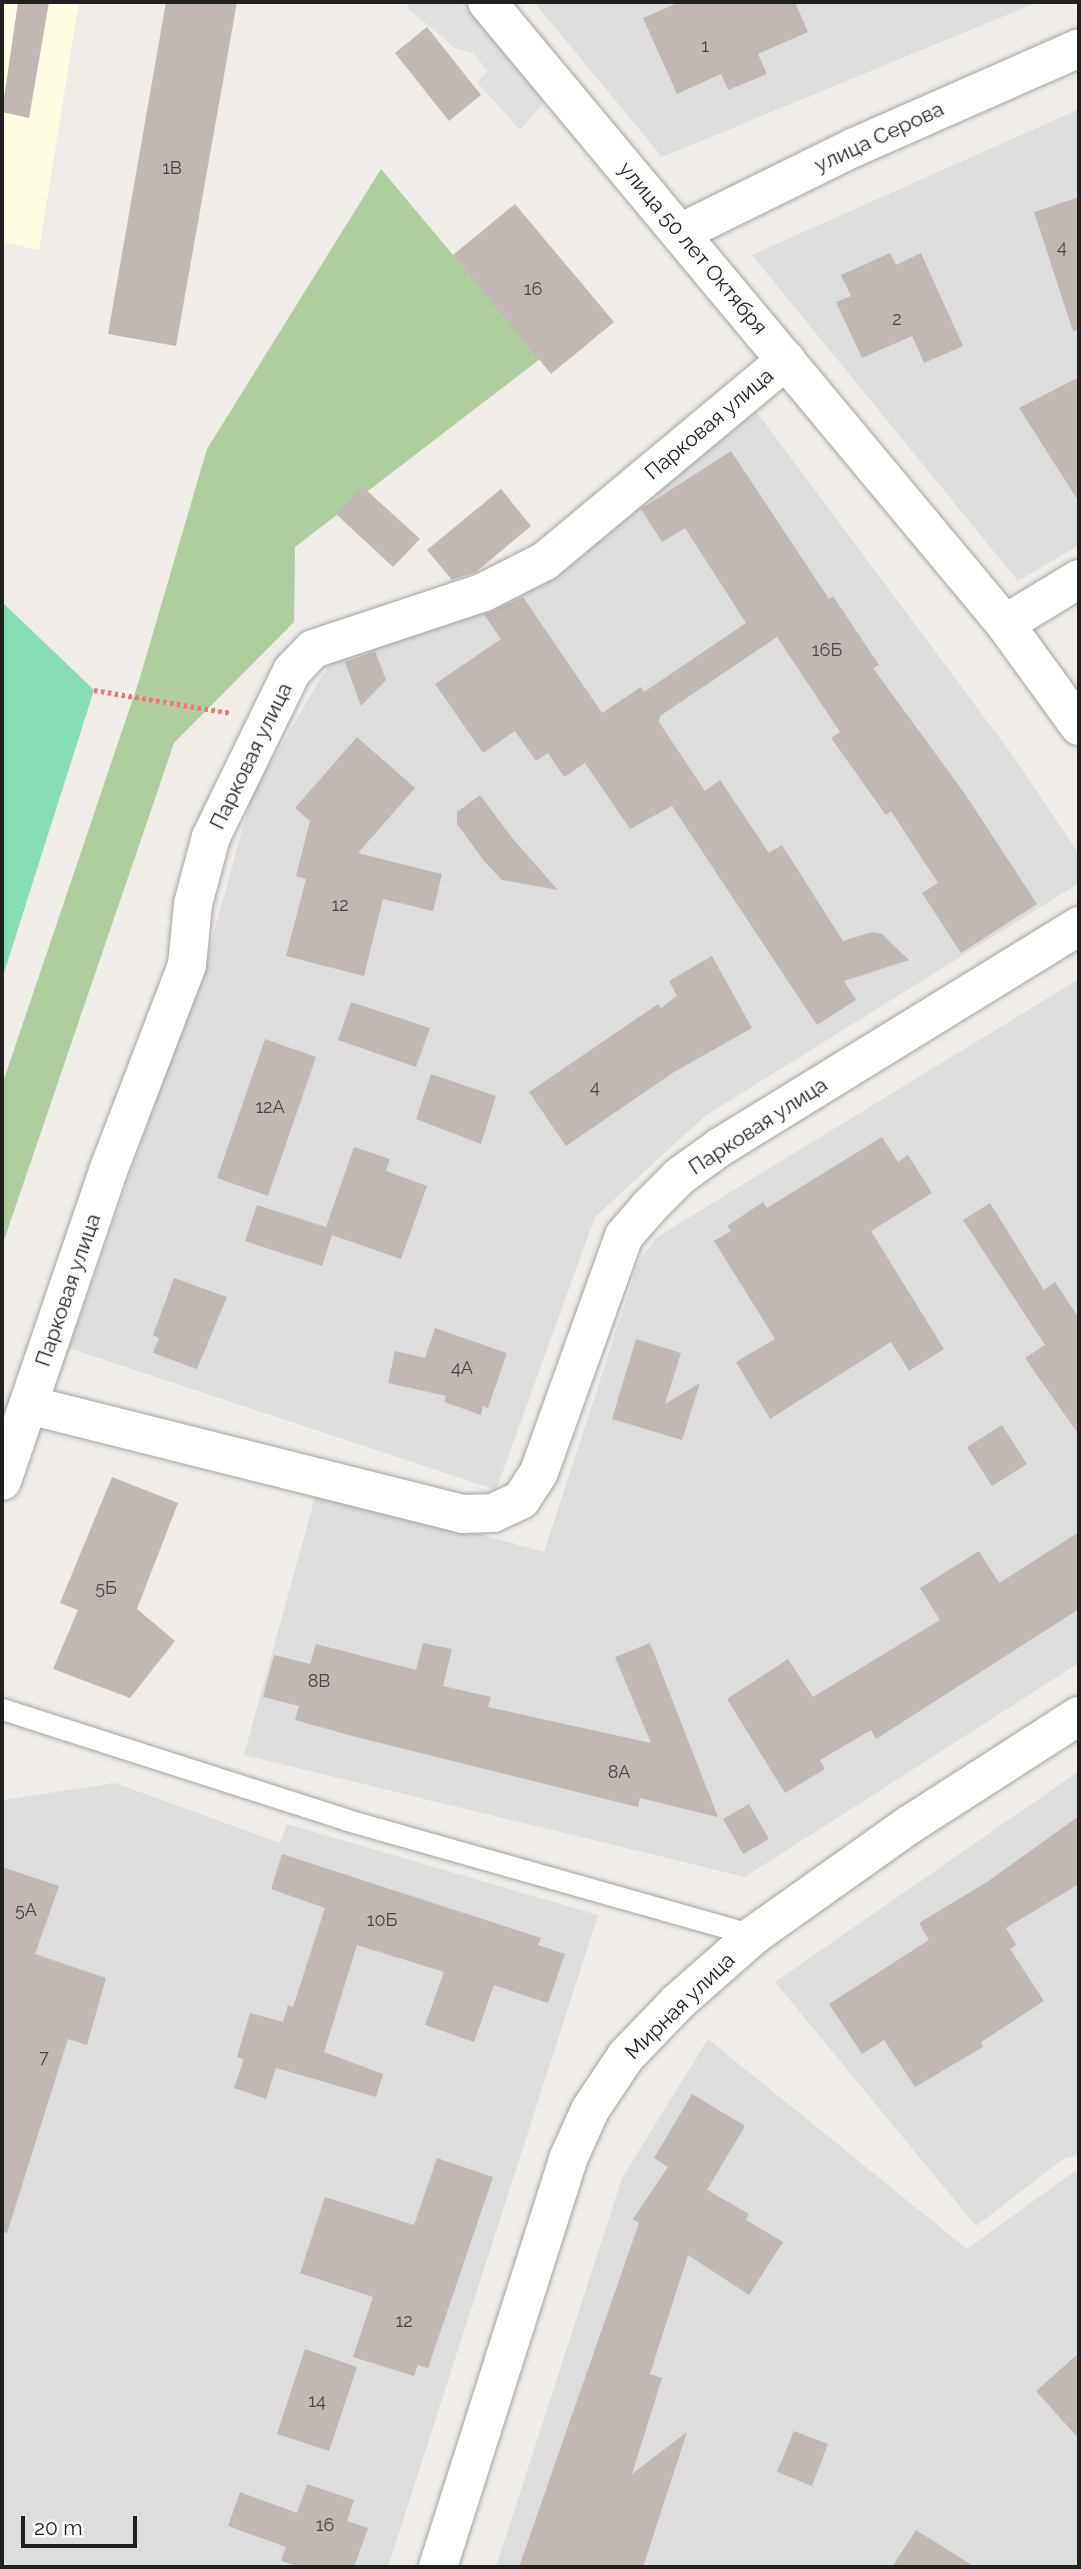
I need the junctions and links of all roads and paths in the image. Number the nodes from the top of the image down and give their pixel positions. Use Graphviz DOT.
graph roads {
  1 [pos="487,2"];
  2 [pos="1079,48"];
  3 [pos="682,232"];
  4 [pos="786,360"];
  5 [pos="1079,579"];
  6 [pos="1005,624"];
  7 [pos="93,690"];
  8 [pos="268,720"];
  9 [pos="1079,726"];
  10 [pos="1079,926"];
  11 [pos="29,1405"];
  12 [pos="2,1481"];
  13 [pos="2,1709"];
  14 [pos="1079,1716"];
  15 [pos="754,1935"];
  16 [pos="438,2567"];
  1 -- 3 [label="street, улица 50 лет Октября"];
  2 -- 3 [label="street, улица Серова"];
  3 -- 4 [label="street, улица 50 лет Октября"];
  4 -- 6 [label="street, улица 50 лет Октября"];
  4 -- 8 [label="street, Парковая улица"];
  5 -- 6 [label="street"];
  6 -- 9 [label="street, улица 50 лет Октября"];
  7 -- 8 [label="path"];
  8 -- 11 [label="street, Парковая улица"];
  10 -- 11 [label="street, Парковая улица"];
  11 -- 12 [label="street, Парковая улица"];
  13 -- 15 [label="lane"];
  14 -- 15 [label="street, Мирная улица"];
  15 -- 16 [label="street, Мирная улица"];
}
